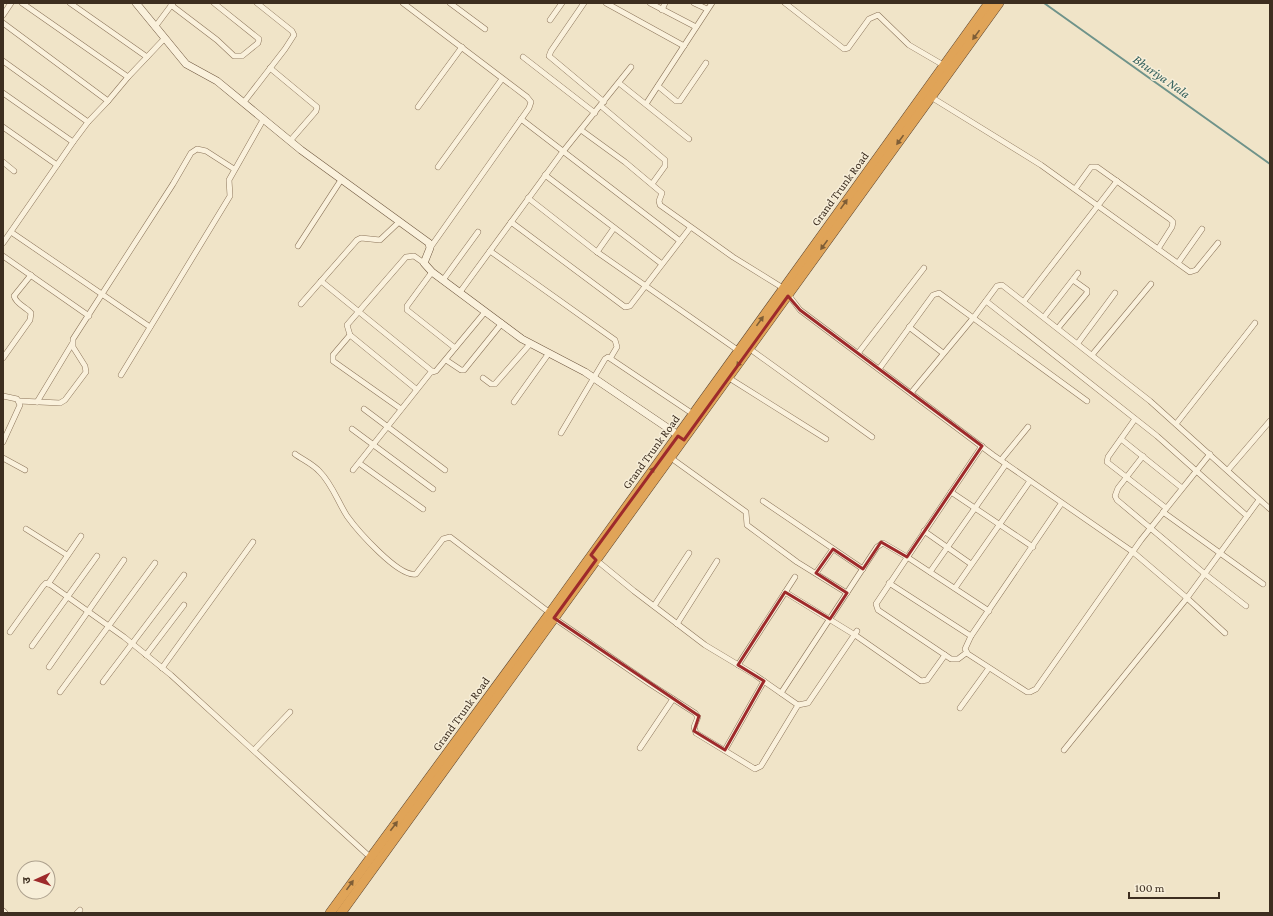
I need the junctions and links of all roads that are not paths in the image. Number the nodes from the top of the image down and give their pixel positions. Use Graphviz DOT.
graph roads {
  1 [pos="11,3"];
  2 [pos="22,3"];
  3 [pos="70,3"];
  4 [pos="136,3"];
  5 [pos="214,3"];
  6 [pos="257,3"];
  7 [pos="403,3"];
  8 [pos="450,3"];
  9 [pos="562,3"];
  10 [pos="584,3"];
  11 [pos="606,3"];
  12 [pos="650,3"];
  13 [pos="665,3"];
  14 [pos="694,3"];
  15 [pos="712,3"];
  16 [pos="785,3"];
  17 [pos="989,3"];
  18 [pos="999,3"];
  19 [pos="172,4"];
  20 [pos="409,5"];
  21 [pos="792,5"];
  22 [pos="707,9"];
  23 [pos="662,10"];
  24 [pos="3,15"];
  25 [pos="550,20"];
  26 [pos="3,24"];
  27 [pos="155,27"];
  28 [pos="696,27"];
  29 [pos="485,29"];
  30 [pos="164,39"];
  31 [pos="684,46"];
  32 [pos="462,47"];
  33 [pos="147,57"];
  34 [pos="523,57"];
  35 [pos="3,61"];
  36 [pos="706,63"];
  37 [pos="631,67"];
  38 [pos="270,68"];
  39 [pos="947,68"];
  40 [pos="128,77"];
  41 [pos="502,79"];
  42 [pos="620,82"];
  43 [pos="658,86"];
  44 [pos="3,93"];
  45 [pos="931,97"];
  46 [pos="108,100"];
  47 [pos="244,102"];
  48 [pos="604,102"];
  49 [pos="646,104"];
  50 [pos="600,106"];
  51 [pos="418,107"];
  52 [pos="595,113"];
  53 [pos="521,119"];
  54 [pos="263,120"];
  55 [pos="88,122"];
  56 [pos="3,127"];
  57 [pos="581,130"];
  58 [pos="688,139"];
  59 [pos="290,141"];
  60 [pos="73,142"];
  61 [pos="563,152"];
  62 [pos="3,162"];
  63 [pos="57,165"];
  64 [pos="438,167"];
  65 [pos="234,169"];
  66 [pos="14,171"];
  67 [pos="545,175"];
  68 [pos="341,180"];
  69 [pos="1117,181"];
  70 [pos="652,184"];
  71 [pos="1075,188"];
  72 [pos="528,198"];
  73 [pos="1098,205"];
  74 [pos="399,222"];
  75 [pos="511,222"];
  76 [pos="614,228"];
  77 [pos="690,228"];
  78 [pos="1202,229"];
  79 [pos="11,232"];
  80 [pos="478,232"];
  81 [pos="680,242"];
  82 [pos="3,243"];
  83 [pos="1218,243"];
  84 [pos="298,246"];
  85 [pos="430,248"];
  86 [pos="1158,249"];
  87 [pos="490,251"];
  88 [pos="597,252"];
  89 [pos="3,256"];
  90 [pos="424,263"];
  91 [pos="1178,263"];
  92 [pos="662,264"];
  93 [pos="924,268"];
  94 [pos="432,272"];
  95 [pos="1078,273"];
  96 [pos="31,275"];
  97 [pos="443,280"];
  98 [pos="1073,280"];
  99 [pos="321,281"];
  100 [pos="1151,284"];
  101 [pos="645,286"];
  102 [pos="460,292"];
  103 [pos="786,292"];
  104 [pos="1116,293"];
  105 [pos="102,294"];
  106 [pos="986,301"];
  107 [pos="1024,301"];
  108 [pos="301,304"];
  109 [pos="358,310"];
  110 [pos="485,312"];
  111 [pos="89,316"];
  112 [pos="974,317"];
  113 [pos="1044,317"];
  114 [pos="502,323"];
  115 [pos="1256,323"];
  116 [pos="150,327"];
  117 [pos="909,327"];
  118 [pos="1058,328"];
  119 [pos="350,334"];
  120 [pos="1078,343"];
  121 [pos="72,344"];
  122 [pos="530,344"];
  123 [pos="455,348"];
  124 [pos="750,349"];
  125 [pos="739,351"];
  126 [pos="859,352"];
  127 [pos="548,353"];
  128 [pos="943,353"];
  129 [pos="1092,355"];
  130 [pos="3,358"];
  131 [pos="611,358"];
  132 [pos="446,360"];
  133 [pos="879,369"];
  134 [pos="431,372"];
  135 [pos="121,375"];
  136 [pos="483,378"];
  137 [pos="594,378"];
  138 [pos="729,378"];
  139 [pos="416,389"];
  140 [pos="911,393"];
  141 [pos="3,396"];
  142 [pos="19,401"];
  143 [pos="1087,401"];
  144 [pos="37,402"];
  145 [pos="514,402"];
  146 [pos="364,409"];
  147 [pos="401,409"];
  148 [pos="693,414"];
  149 [pos="1135,419"];
  150 [pos="1270,420"];
  151 [pos="1176,424"];
  152 [pos="388,426"];
  153 [pos="1028,427"];
  154 [pos="352,429"];
  155 [pos="561,433"];
  156 [pos="872,437"];
  157 [pos="681,438"];
  158 [pos="826,439"];
  159 [pos="1121,439"];
  160 [pos="3,442"];
  161 [pos="373,445"];
  162 [pos="982,446"];
  163 [pos="295,454"];
  164 [pos="1210,454"];
  165 [pos="1143,456"];
  166 [pos="3,458"];
  167 [pos="671,458"];
  168 [pos="1003,462"];
  169 [pos="359,463"];
  170 [pos="25,470"];
  171 [pos="353,470"];
  172 [pos="445,470"];
  173 [pos="1228,470"];
  174 [pos="1196,471"];
  175 [pos="1125,478"];
  176 [pos="1030,480"];
  177 [pos="1182,488"];
  178 [pos="433,489"];
  179 [pos="951,492"];
  180 [pos="1259,500"];
  181 [pos="763,501"];
  182 [pos="1061,504"];
  183 [pos="423,509"];
  184 [pos="975,509"];
  185 [pos="1270,509"];
  186 [pos="1164,510"];
  187 [pos="1247,516"];
  188 [pos="998,525"];
  189 [pos="1150,528"];
  190 [pos="26,530"];
  191 [pos="924,531"];
  192 [pos="81,536"];
  193 [pos="253,542"];
  194 [pos="1033,547"];
  195 [pos="948,548"];
  196 [pos="833,549"];
  197 [pos="1133,552"];
  198 [pos="689,553"];
  199 [pos="1220,554"];
  200 [pos="67,555"];
  201 [pos="97,556"];
  202 [pos="907,557"];
  203 [pos="594,558"];
  204 [pos="124,560"];
  205 [pos="717,561"];
  206 [pos="156,563"];
  207 [pos="972,564"];
  208 [pos="863,569"];
  209 [pos="930,572"];
  210 [pos="816,573"];
  211 [pos="1205,574"];
  212 [pos="184,575"];
  213 [pos="795,577"];
  214 [pos="889,583"];
  215 [pos="48,584"];
  216 [pos="1263,584"];
  217 [pos="955,588"];
  218 [pos="785,592"];
  219 [pos="847,593"];
  220 [pos="68,597"];
  221 [pos="1187,598"];
  222 [pos="184,605"];
  223 [pos="654,606"];
  224 [pos="1246,606"];
  225 [pos="87,611"];
  226 [pos="989,611"];
  227 [pos="552,616"];
  228 [pos="830,619"];
  229 [pos="678,624"];
  230 [pos="545,625"];
  231 [pos="108,626"];
  232 [pos="10,632"];
  233 [pos="856,633"];
  234 [pos="1225,633"];
  235 [pos="971,636"];
  236 [pos="131,643"];
  237 [pos="32,646"];
  238 [pos="966,653"];
  239 [pos="146,655"];
  240 [pos="945,655"];
  241 [pos="738,665"];
  242 [pos="49,667"];
  243 [pos="162,668"];
  244 [pos="989,668"];
  245 [pos="764,681"];
  246 [pos="103,682"];
  247 [pos="60,692"];
  248 [pos="782,693"];
  249 [pos="673,699"];
  250 [pos="798,704"];
  251 [pos="960,708"];
  252 [pos="290,712"];
  253 [pos="640,748"];
  254 [pos="254,750"];
  255 [pos="725,750"];
  256 [pos="1064,750"];
  257 [pos="370,857"];
  258 [pos="330,913"];
  259 [pos="341,913"];
  1 -- 24 [label="street"];
  2 -- 40 [label="street"];
  3 -- 33 [label="street"];
  4 -- 27 [label="street"];
  5 -- 19 [label="street"];
  6 -- 38 [label="street"];
  7 -- 20 [label="street"];
  8 -- 29 [label="street"];
  9 -- 25 [label="street"];
  10 -- 48 [label="street"];
  11 -- 31 [label="street"];
  12 -- 23 [label="street"];
  13 -- 23 [label="street"];
  14 -- 22 [label="street"];
  15 -- 22 [label="street"];
  16 -- 21 [label="street"];
  17 -- 39 [label="highway, Grand Trunk Road"];
  18 -- 39 [label="highway, Grand Trunk Road, one-way"];
  19 -- 27 [label="street"];
  20 -- 32 [label="street"];
  21 -- 39 [label="street"];
  22 -- 28 [label="street"];
  23 -- 28 [label="street"];
  26 -- 46 [label="street"];
  27 -- 30 [label="street"];
  28 -- 31 [label="street"];
  30 -- 33 [label="street"];
  30 -- 47 [label="street"];
  31 -- 43 [label="street"];
  32 -- 41 [label="street"];
  32 -- 51 [label="street"];
  33 -- 40 [label="street"];
  34 -- 52 [label="street"];
  35 -- 55 [label="street"];
  36 -- 43 [label="street"];
  37 -- 42 [label="street"];
  38 -- 47 [label="street"];
  38 -- 59 [label="street"];
  39 -- 45 [label="highway, Grand Trunk Road"];
  103 -- 39 [label="highway, Grand Trunk Road, one-way"];
  40 -- 46 [label="street"];
  41 -- 53 [label="street"];
  41 -- 64 [label="street"];
  42 -- 48 [label="street"];
  42 -- 49 [label="street"];
  43 -- 49 [label="street"];
  44 -- 60 [label="street"];
  45 -- 71 [label="street"];
  45 -- 103 [label="highway, Grand Trunk Road, one-way"];
  46 -- 55 [label="street"];
  47 -- 54 [label="street"];
  48 -- 50 [label="street"];
  49 -- 58 [label="street"];
  50 -- 52 [label="street"];
  50 -- 70 [label="street"];
  52 -- 57 [label="street"];
  53 -- 61 [label="street"];
  53 -- 85 [label="street"];
  54 -- 59 [label="street"];
  54 -- 65 [label="street"];
  55 -- 60 [label="street"];
  56 -- 63 [label="street"];
  57 -- 61 [label="street"];
  57 -- 70 [label="street"];
  59 -- 68 [label="street"];
  60 -- 63 [label="street"];
  61 -- 67 [label="street"];
  61 -- 81 [label="street"];
  62 -- 66 [label="street"];
  63 -- 79 [label="street"];
  65 -- 105 [label="street"];
  65 -- 116 [label="street"];
  67 -- 72 [label="street"];
  67 -- 76 [label="street"];
  68 -- 74 [label="street"];
  68 -- 84 [label="street"];
  69 -- 71 [label="street"];
  69 -- 73 [label="street"];
  69 -- 86 [label="street"];
  70 -- 77 [label="street"];
  71 -- 73 [label="street"];
  72 -- 75 [label="street"];
  72 -- 88 [label="street"];
  73 -- 86 [label="street"];
  73 -- 107 [label="street"];
  74 -- 85 [label="street"];
  74 -- 99 [label="street"];
  75 -- 87 [label="street"];
  75 -- 101 [label="street"];
  76 -- 88 [label="street"];
  76 -- 92 [label="street"];
  77 -- 81 [label="street"];
  77 -- 103 [label="street"];
  78 -- 91 [label="street"];
  79 -- 82 [label="street"];
  79 -- 105 [label="street"];
  80 -- 97 [label="street"];
  81 -- 92 [label="street"];
  83 -- 91 [label="street"];
  85 -- 90 [label="street"];
  86 -- 91 [label="street"];
  87 -- 102 [label="street"];
  87 -- 131 [label="street"];
  88 -- 101 [label="street"];
  89 -- 96 [label="street"];
  90 -- 94 [label="street"];
  90 -- 109 [label="street"];
  92 -- 101 [label="street"];
  93 -- 126 [label="street"];
  94 -- 97 [label="street"];
  94 -- 123 [label="street"];
  95 -- 98 [label="street"];
  96 -- 111 [label="street"];
  96 -- 130 [label="street"];
  97 -- 102 [label="street"];
  98 -- 113 [label="street"];
  98 -- 118 [label="street"];
  99 -- 108 [label="street"];
  99 -- 109 [label="street"];
  100 -- 129 [label="street"];
  101 -- 125 [label="street"];
  102 -- 110 [label="street"];
  103 -- 124 [label="highway, Grand Trunk Road"];
  125 -- 103 [label="highway, Grand Trunk Road, one-way"];
  103 -- 126 [label="street"];
  104 -- 120 [label="street"];
  105 -- 111 [label="street"];
  105 -- 116 [label="street"];
  106 -- 107 [label="street"];
  106 -- 112 [label="street"];
  106 -- 149 [label="street"];
  107 -- 113 [label="street"];
  109 -- 119 [label="street"];
  109 -- 134 [label="street"];
  110 -- 114 [label="street"];
  110 -- 123 [label="street"];
  111 -- 121 [label="street"];
  112 -- 117 [label="street"];
  112 -- 128 [label="street"];
  112 -- 143 [label="street"];
  113 -- 118 [label="street"];
  114 -- 122 [label="street"];
  114 -- 132 [label="street"];
  115 -- 151 [label="street"];
  116 -- 135 [label="street"];
  117 -- 128 [label="street"];
  117 -- 133 [label="street"];
  118 -- 120 [label="street"];
  119 -- 139 [label="street"];
  119 -- 147 [label="street"];
  120 -- 129 [label="street"];
  121 -- 144 [label="street"];
  121 -- 144 [label="street"];
  122 -- 127 [label="street"];
  122 -- 136 [label="street"];
  123 -- 132 [label="street"];
  124 -- 138 [label="highway, Grand Trunk Road, one-way"];
  124 -- 156 [label="street"];
  125 -- 148 [label="highway, Grand Trunk Road"];
  126 -- 133 [label="street"];
  127 -- 137 [label="street"];
  127 -- 145 [label="street"];
  128 -- 140 [label="street"];
  129 -- 151 [label="street"];
  131 -- 137 [label="street"];
  131 -- 148 [label="street"];
  132 -- 134 [label="street"];
  133 -- 140 [label="street"];
  134 -- 139 [label="street"];
  137 -- 155 [label="street"];
  137 -- 157 [label="street"];
  138 -- 157 [label="highway, Grand Trunk Road"];
  138 -- 158 [label="street"];
  139 -- 147 [label="street"];
  140 -- 162 [label="street"];
  141 -- 142 [label="street"];
  142 -- 144 [label="street"];
  142 -- 160 [label="street"];
  146 -- 152 [label="street"];
  147 -- 152 [label="street"];
  148 -- 157 [label="highway, Grand Trunk Road"];
  149 -- 159 [label="street"];
  149 -- 174 [label="street"];
  150 -- 173 [label="street"];
  151 -- 164 [label="street"];
  152 -- 161 [label="street"];
  152 -- 172 [label="street"];
  153 -- 168 [label="street"];
  154 -- 161 [label="street"];
  157 -- 167 [label="highway, Grand Trunk Road"];
  203 -- 157 [label="highway, Grand Trunk Road, one-way"];
  159 -- 165 [label="street"];
  159 -- 175 [label="street"];
  161 -- 169 [label="street"];
  161 -- 178 [label="street"];
  162 -- 168 [label="street"];
  162 -- 179 [label="street"];
  163 -- 227 [label="street"];
  164 -- 173 [label="street"];
  164 -- 174 [label="street"];
  165 -- 175 [label="street"];
  165 -- 177 [label="street"];
  166 -- 170 [label="street"];
  167 -- 203 [label="highway, Grand Trunk Road"];
  167 -- 210 [label="street"];
  168 -- 176 [label="street"];
  168 -- 184 [label="street"];
  169 -- 171 [label="street"];
  169 -- 183 [label="street"];
  173 -- 180 [label="street"];
  174 -- 177 [label="street"];
  174 -- 187 [label="street"];
  175 -- 186 [label="street"];
  175 -- 189 [label="street"];
  176 -- 182 [label="street"];
  176 -- 188 [label="street"];
  177 -- 186 [label="street"];
  179 -- 184 [label="street"];
  179 -- 191 [label="street"];
  180 -- 185 [label="street"];
  180 -- 187 [label="street"];
  181 -- 196 [label="street"];
  182 -- 194 [label="street"];
  182 -- 197 [label="street"];
  184 -- 188 [label="street"];
  184 -- 195 [label="street"];
  186 -- 189 [label="street"];
  186 -- 199 [label="street"];
  187 -- 199 [label="street"];
  188 -- 194 [label="street"];
  188 -- 207 [label="street"];
  189 -- 197 [label="street"];
  189 -- 211 [label="street"];
  190 -- 200 [label="street"];
  191 -- 195 [label="street"];
  191 -- 202 [label="street"];
  192 -- 200 [label="street"];
  193 -- 243 [label="street"];
  194 -- 226 [label="street"];
  195 -- 207 [label="street"];
  195 -- 209 [label="street"];
  196 -- 208 [label="street"];
  196 -- 210 [label="street"];
  197 -- 221 [label="street"];
  197 -- 244 [label="street"];
  198 -- 223 [label="street"];
  199 -- 211 [label="street"];
  199 -- 216 [label="street"];
  200 -- 215 [label="street"];
  201 -- 220 [label="street"];
  202 -- 208 [label="street"];
  202 -- 209 [label="street"];
  202 -- 214 [label="street"];
  203 -- 223 [label="street"];
  203 -- 227 [label="highway, Grand Trunk Road"];
  204 -- 225 [label="street"];
  205 -- 229 [label="street"];
  206 -- 231 [label="street"];
  207 -- 217 [label="street"];
  208 -- 219 [label="street"];
  209 -- 217 [label="street"];
  210 -- 219 [label="street"];
  211 -- 221 [label="street"];
  211 -- 224 [label="street"];
  212 -- 236 [label="street"];
  213 -- 218 [label="street"];
  214 -- 235 [label="street"];
  214 -- 240 [label="street"];
  215 -- 220 [label="street"];
  215 -- 232 [label="street"];
  217 -- 226 [label="street"];
  218 -- 228 [label="street"];
  218 -- 241 [label="street"];
  219 -- 228 [label="street"];
  220 -- 225 [label="street"];
  220 -- 237 [label="street"];
  221 -- 234 [label="street"];
  221 -- 256 [label="street"];
  222 -- 239 [label="street"];
  223 -- 229 [label="street"];
  225 -- 231 [label="street"];
  225 -- 242 [label="street"];
  226 -- 235 [label="street"];
  227 -- 230 [label="highway, Grand Trunk Road"];
  227 -- 249 [label="street"];
  228 -- 233 [label="street"];
  228 -- 248 [label="street"];
  229 -- 241 [label="street"];
  257 -- 230 [label="highway, Grand Trunk Road, one-way"];
  230 -- 259 [label="highway, Grand Trunk Road"];
  231 -- 236 [label="street"];
  231 -- 247 [label="street"];
  233 -- 240 [label="street"];
  233 -- 250 [label="street"];
  235 -- 238 [label="street"];
  236 -- 239 [label="street"];
  236 -- 246 [label="street"];
  238 -- 240 [label="street"];
  238 -- 244 [label="street"];
  239 -- 243 [label="street"];
  241 -- 245 [label="street"];
  243 -- 254 [label="street"];
  244 -- 251 [label="street"];
  245 -- 248 [label="street"];
  245 -- 255 [label="street"];
  248 -- 250 [label="street"];
  249 -- 253 [label="street"];
  249 -- 255 [label="street"];
  250 -- 255 [label="street"];
  252 -- 254 [label="street"];
  254 -- 257 [label="street"];
  258 -- 257 [label="highway, Grand Trunk Road, one-way"];
}
